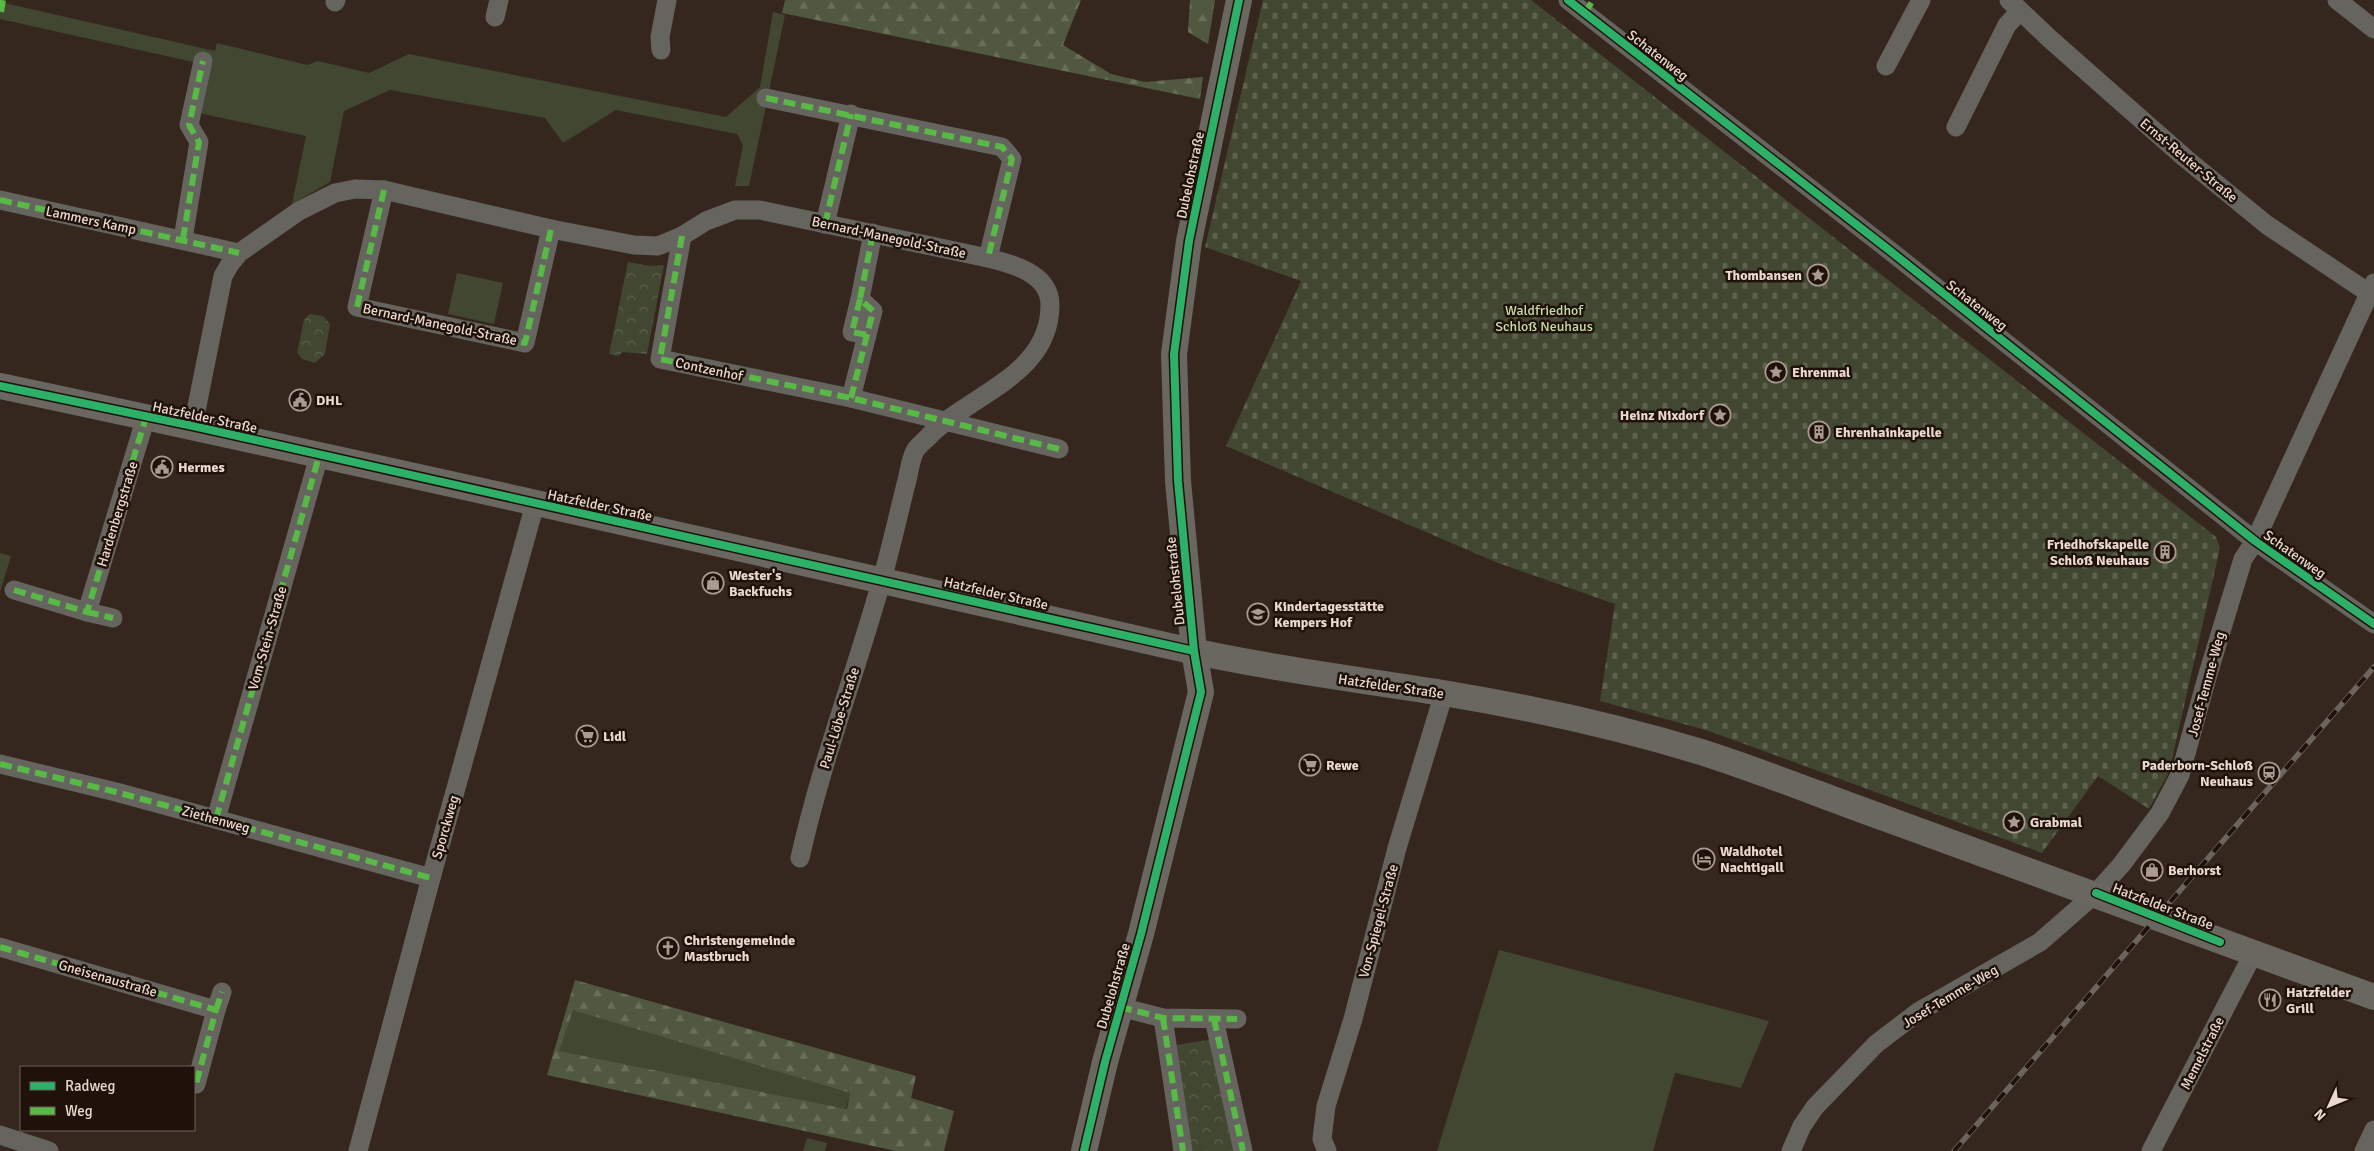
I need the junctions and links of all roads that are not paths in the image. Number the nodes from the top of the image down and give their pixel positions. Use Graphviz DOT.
graph roads {
  1 [pos="667,0"];
  2 [pos="1239,0"];
  3 [pos="1568,0"];
  4 [pos="1921,0"];
  5 [pos="2336,0"];
  6 [pos="2014,6"];
  7 [pos="1589,7"];
  8 [pos="2374,29"];
  9 [pos="661,50"];
  10 [pos="204,61"];
  11 [pos="1886,66"];
  12 [pos="766,98"];
  13 [pos="850,114"];
  14 [pos="1956,127"];
  15 [pos="384,190"];
  16 [pos="0,200"];
  17 [pos="825,224"];
  18 [pos="551,229"];
  19 [pos="873,233"];
  20 [pos="682,236"];
  21 [pos="183,239"];
  22 [pos="239,253"];
  23 [pos="988,258"];
  24 [pos="2372,288"];
  25 [pos="0,386"];
  26 [pos="851,398"];
  27 [pos="146,417"];
  28 [pos="943,422"];
  29 [pos="193,426"];
  30 [pos="1059,449"];
  31 [pos="319,456"];
  32 [pos="535,504"];
  33 [pos="2255,541"];
  34 [pos="882,579"];
  35 [pos="14,590"];
  36 [pos="87,612"];
  37 [pos="113,618"];
  38 [pos="2374,624"];
  39 [pos="1194,651"];
  40 [pos="1444,693"];
  41 [pos="0,764"];
  42 [pos="216,819"];
  43 [pos="800,858"];
  44 [pos="431,878"];
  45 [pos="2096,894"];
  46 [pos="0,947"];
  47 [pos="2253,954"];
  48 [pos="2374,997"];
  49 [pos="1120,1007"];
  50 [pos="1163,1018"];
  51 [pos="1214,1019"];
  52 [pos="1237,1019"];
  53 [pos="196,1084"];
  54 [pos="2374,1130"];
  55 [pos="0,1135"];
  56 [pos="49,1151"];
  57 [pos="358,1151"];
  58 [pos="1084,1151"];
  59 [pos="1183,1151"];
  60 [pos="1243,1151"];
  61 [pos="1327,1151"];
  62 [pos="1791,1151"];
  63 [pos="2151,1151"];
  64 [pos="2364,1151"];
  1 -- 9 [label="street"];
  2 -- 39 [label="street, Dubelohstraße"];
  3 -- 7 [label="street, Schatenweg"];
  4 -- 11 [label="street"];
  5 -- 8 [label="street"];
  6 -- 14 [label="street, Ernst-Reuter-Straße"];
  6 -- 24 [label="street, Ernst-Reuter-Straße"];
  7 -- 33 [label="street, Schatenweg"];
  10 -- 21 [label="street"];
  12 -- 13 [label="street"];
  13 -- 17 [label="street"];
  13 -- 23 [label="street"];
  15 -- 18 [label="street, Bernard-Manegold-Straße"];
  15 -- 18 [label="street, Bernard-Manegold-Straße"];
  15 -- 22 [label="street, Bernard-Manegold-Straße"];
  16 -- 21 [label="street, Lammers Kamp"];
  17 -- 19 [label="street, Bernard-Manegold-Straße"];
  17 -- 20 [label="street, Bernard-Manegold-Straße"];
  18 -- 20 [label="street, Bernard-Manegold-Straße"];
  19 -- 23 [label="street, Bernard-Manegold-Straße"];
  19 -- 26 [label="street"];
  20 -- 26 [label="street, Contzenhof"];
  21 -- 22 [label="street, Lammers Kamp"];
  22 -- 29 [label="street, Bernard-Manegold-Straße"];
  23 -- 28 [label="street, Bernard-Manegold-Straße"];
  24 -- 33 [label="street, Josef-Temme-Weg"];
  25 -- 27 [label="street, Hatzfelder Straße"];
  26 -- 28 [label="street, Contzenhof"];
  27 -- 29 [label="street, Hatzfelder Straße"];
  27 -- 36 [label="street, Hardenbergstraße"];
  28 -- 30 [label="street"];
  28 -- 34 [label="street, Bernard-Manegold-Straße"];
  29 -- 31 [label="street, Hatzfelder Straße"];
  31 -- 32 [label="street, Hatzfelder Straße"];
  31 -- 42 [label="street, Vom-Stein-Straße"];
  32 -- 34 [label="street, Hatzfelder Straße"];
  32 -- 44 [label="street, Sporckweg"];
  33 -- 38 [label="street, Schatenweg"];
  33 -- 45 [label="street, Josef-Temme-Weg"];
  34 -- 39 [label="street, Hatzfelder Straße"];
  34 -- 43 [label="street, Paul-Löbe-Straße"];
  35 -- 36 [label="street"];
  36 -- 37 [label="street"];
  39 -- 40 [label="street, Hatzfelder Straße"];
  39 -- 49 [label="street, Dubelohstraße"];
  40 -- 45 [label="street, Hatzfelder Straße"];
  40 -- 61 [label="street, Von-Spiegel-Straße"];
  41 -- 42 [label="street, Ziethenweg"];
  42 -- 44 [label="street, Ziethenweg"];
  44 -- 57 [label="street, Sporckweg"];
  45 -- 47 [label="street, Hatzfelder Straße"];
  45 -- 62 [label="street, Josef-Temme-Weg"];
  46 -- 53 [label="street, Gneisenaustraße"];
  47 -- 48 [label="street, Hatzfelder Straße"];
  47 -- 63 [label="street, Memelstraße"];
  49 -- 50 [label="street"];
  49 -- 58 [label="street, Dubelohstraße"];
  50 -- 51 [label="street"];
  50 -- 59 [label="street"];
  51 -- 52 [label="street"];
  51 -- 60 [label="street"];
  54 -- 64 [label="street"];
  55 -- 56 [label="street"];
}
